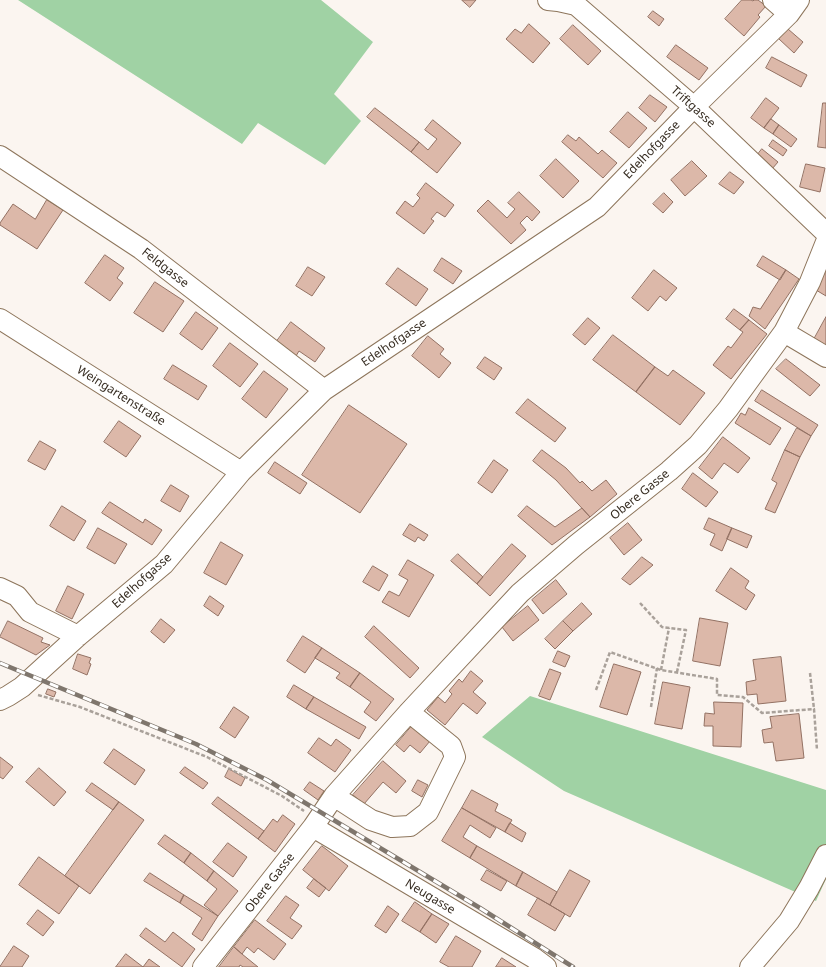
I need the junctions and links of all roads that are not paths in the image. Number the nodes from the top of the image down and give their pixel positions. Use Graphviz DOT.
graph roads {
  1 [pos="548,0"];
  2 [pos="773,0"];
  3 [pos="794,7"];
  4 [pos="694,107"];
  5 [pos="0,156"];
  6 [pos="826,233"];
  7 [pos="826,242"];
  8 [pos="0,319"];
  9 [pos="784,332"];
  10 [pos="826,357"];
  11 [pos="324,390"];
  12 [pos="241,472"];
  13 [pos="0,588"];
  14 [pos="78,636"];
  15 [pos="0,700"];
  16 [pos="410,712"];
  17 [pos="334,796"];
  18 [pos="314,825"];
  19 [pos="826,855"];
  20 [pos="203,967"];
  21 [pos="546,967"];
  22 [pos="750,967"];
  1 -- 4 [label="street, Triftgasse"];
  2 -- 3 [label="street"];
  3 -- 4 [label="street, Edelhofgasse"];
  4 -- 6 [label="street, Triftgasse"];
  4 -- 11 [label="street, Edelhofgasse"];
  5 -- 11 [label="street, Feldgasse"];
  7 -- 9 [label="street, Obere Gasse"];
  8 -- 12 [label="street, Weingartenstraße"];
  9 -- 10 [label="street"];
  9 -- 16 [label="street, Obere Gasse"];
  11 -- 12 [label="street, Edelhofgasse"];
  12 -- 14 [label="street, Edelhofgasse"];
  13 -- 14 [label="street"];
  14 -- 15 [label="street, Edelhofgasse"];
  16 -- 17 [label="street, Obere Gasse"];
  16 -- 17 [label="street"];
  17 -- 18 [label="street, Obere Gasse"];
  18 -- 20 [label="street, Obere Gasse"];
  18 -- 21 [label="street, Neugasse"];
  19 -- 22 [label="street"];
}
